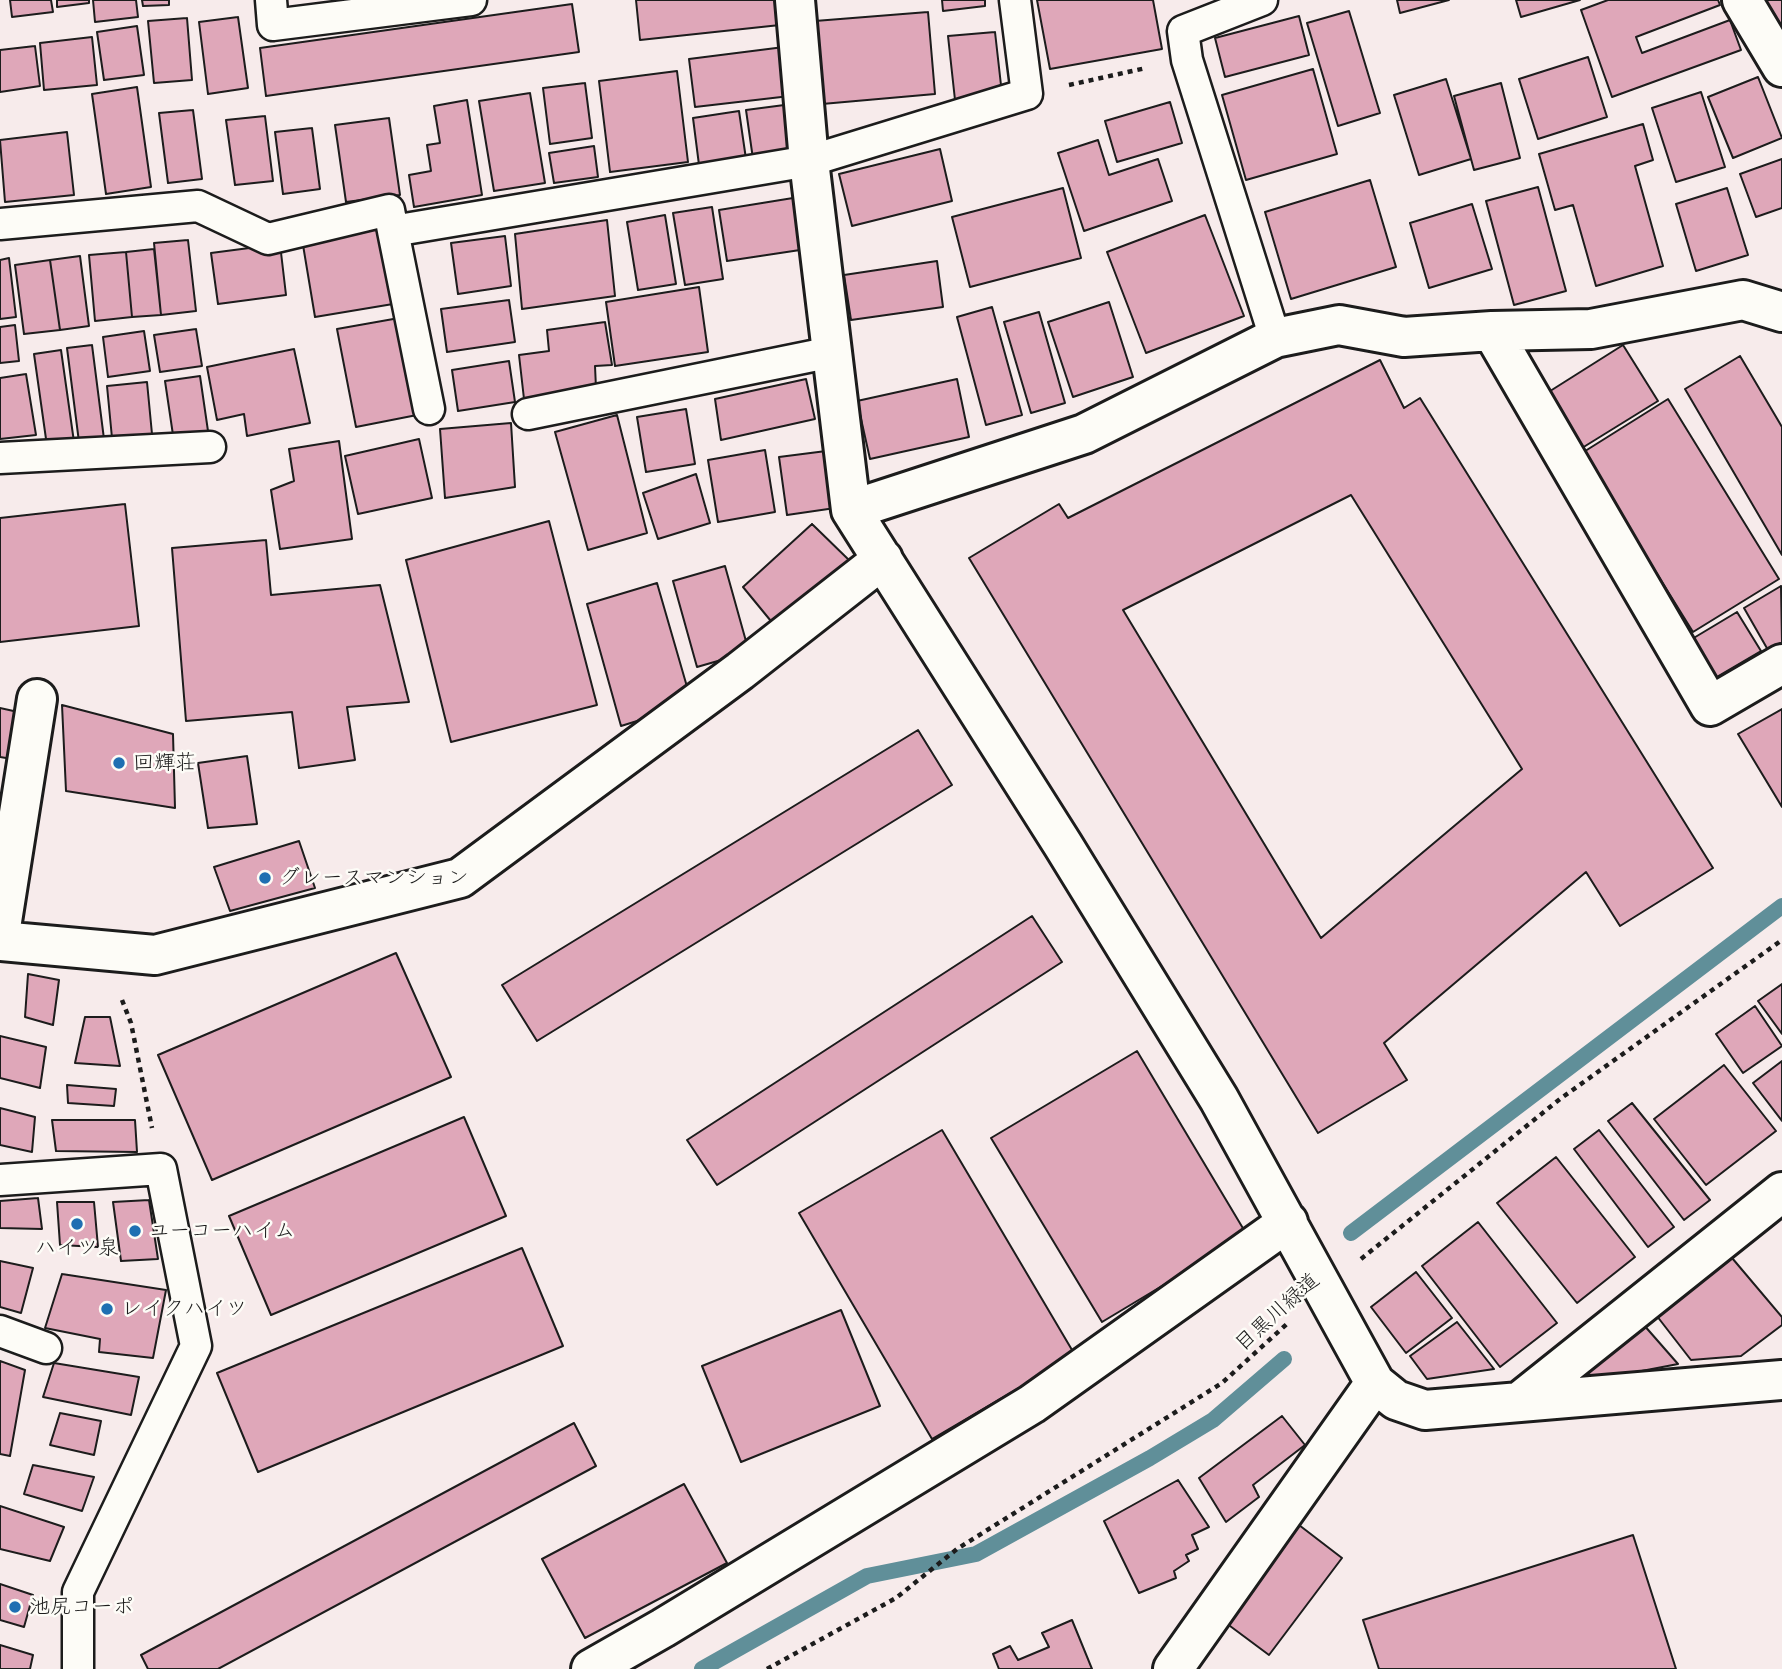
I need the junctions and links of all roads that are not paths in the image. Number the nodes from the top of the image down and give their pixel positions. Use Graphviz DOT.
graph roads {
  1 [pos="271,0"];
  2 [pos="471,0"];
  3 [pos="795,0"];
  4 [pos="1015,0"];
  5 [pos="1262,0"];
  6 [pos="1742,0"];
  7 [pos="1782,67"];
  8 [pos="809,161"];
  9 [pos="0,224"];
  10 [pos="393,231"];
  11 [pos="1782,312"];
  12 [pos="1492,331"];
  13 [pos="1275,338"];
  14 [pos="832,352"];
  15 [pos="429,409"];
  16 [pos="527,414"];
  17 [pos="210,447"];
  18 [pos="0,458"];
  19 [pos="851,510"];
  20 [pos="883,559"];
  21 [pos="1782,664"];
  22 [pos="37,699"];
  23 [pos="0,934"];
  24 [pos="0,941"];
  25 [pos="0,1180"];
  26 [pos="1782,1192"];
  27 [pos="1288,1222"];
  28 [pos="0,1331"];
  29 [pos="46,1348"];
  30 [pos="1782,1380"];
  31 [pos="1375,1383"];
  32 [pos="1519,1402"];
  33 [pos="78,1669"];
  34 [pos="591,1669"];
  35 [pos="1173,1669"];
  1 -- 2 [label="lane"];
  3 -- 8 [label="street"];
  4 -- 8 [label="lane"];
  5 -- 13 [label="lane"];
  6 -- 7 [label="street"];
  8 -- 10 [label="lane"];
  8 -- 14 [label="street"];
  9 -- 10 [label="lane"];
  10 -- 15 [label="lane"];
  11 -- 12 [label="street"];
  12 -- 13 [label="street"];
  12 -- 21 [label="street"];
  13 -- 19 [label="street"];
  14 -- 16 [label="lane"];
  14 -- 19 [label="street"];
  17 -- 18 [label="lane"];
  19 -- 20 [label="street"];
  20 -- 24 [label="street"];
  20 -- 27 [label="street"];
  22 -- 23 [label="street"];
  25 -- 33 [label="lane"];
  26 -- 32 [label="street"];
  27 -- 31 [label="street"];
  27 -- 34 [label="street"];
  28 -- 29 [label="lane"];
  30 -- 32 [label="street"];
  31 -- 32 [label="street"];
  31 -- 35 [label="street"];
}
